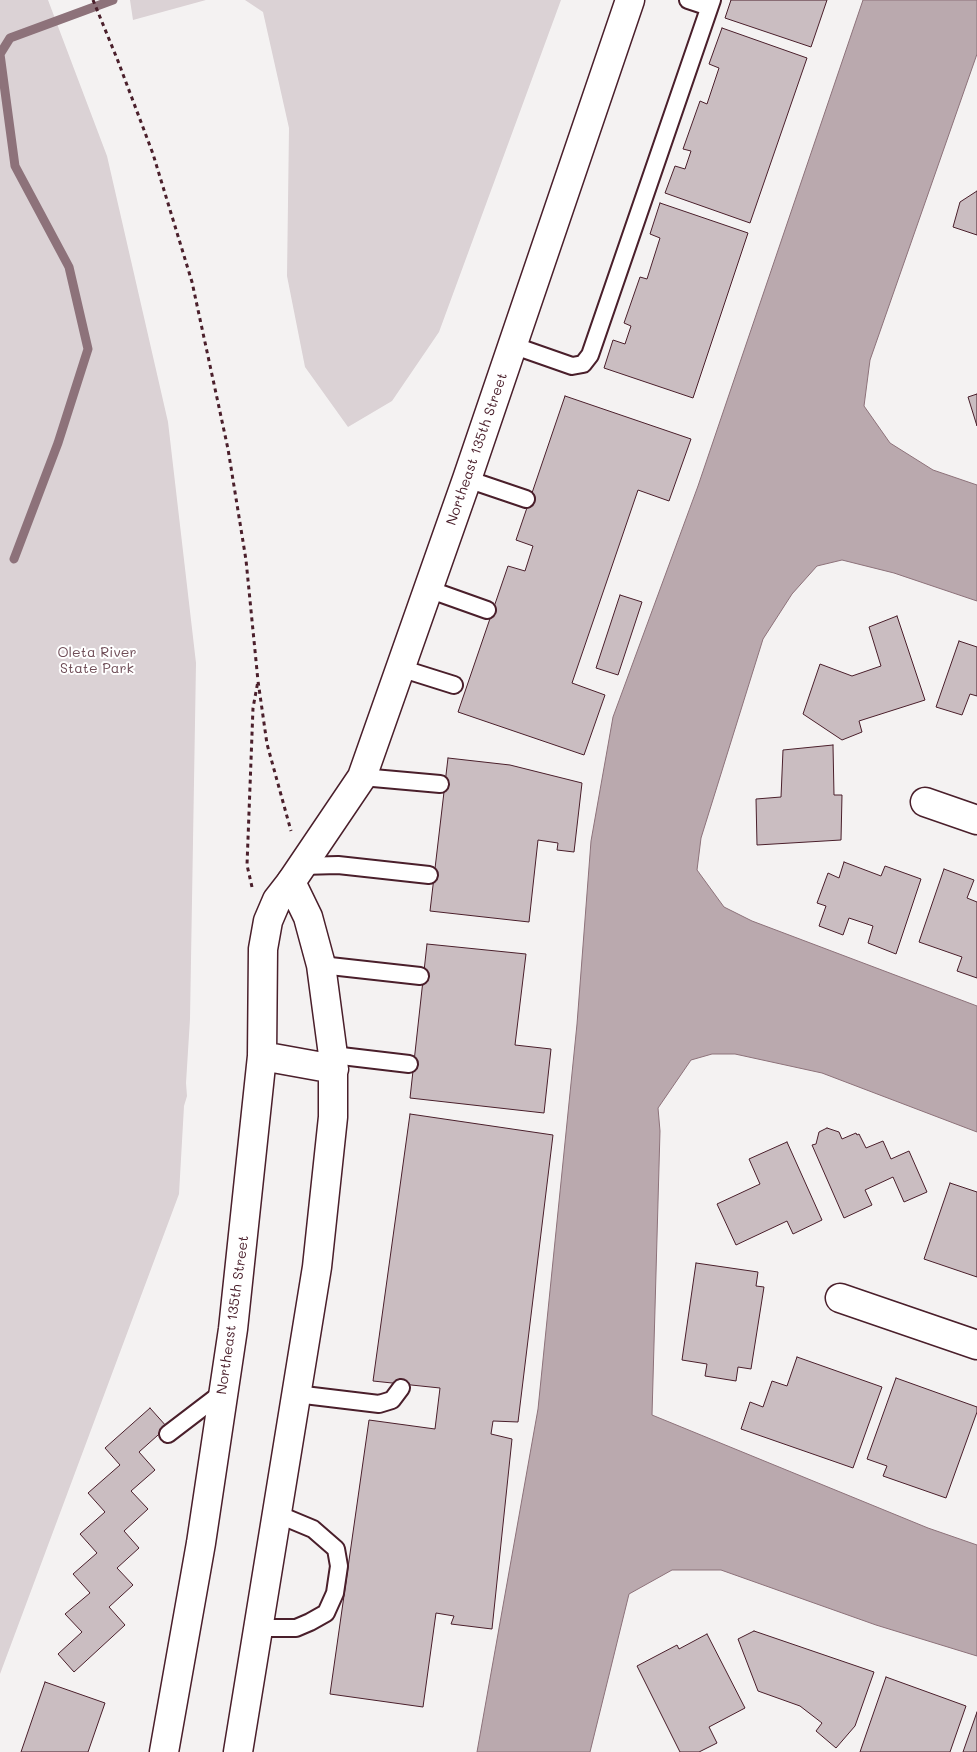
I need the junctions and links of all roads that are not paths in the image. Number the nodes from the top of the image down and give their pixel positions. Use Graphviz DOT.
graph roads {
  1 [pos="630,0"];
  2 [pos="688,0"];
  3 [pos="711,4"];
  4 [pos="512,345"];
  5 [pos="467,478"];
  6 [pos="526,499"];
  7 [pos="428,589"];
  8 [pos="487,610"];
  9 [pos="400,668"];
  10 [pos="454,685"];
  11 [pos="362,777"];
  12 [pos="440,784"];
  13 [pos="925,802"];
  14 [pos="977,820"];
  15 [pos="297,874"];
  16 [pos="428,875"];
  17 [pos="321,965"];
  18 [pos="420,976"];
  19 [pos="262,1056"];
  20 [pos="334,1062"];
  21 [pos="409,1064"];
  22 [pos="840,1298"];
  23 [pos="977,1345"];
  24 [pos="401,1388"];
  25 [pos="223,1392"];
  26 [pos="296,1394"];
  27 [pos="168,1434"];
  28 [pos="277,1514"];
  29 [pos="258,1628"];
  30 [pos="164,1752"];
  31 [pos="238,1752"];
  1 -- 4 [label="street, Northeast 135th Street"];
  2 -- 3 [label="lane"];
  3 -- 4 [label="lane"];
  4 -- 5 [label="street, Northeast 135th Street"];
  5 -- 6 [label="lane"];
  5 -- 7 [label="street, Northeast 135th Street"];
  7 -- 8 [label="lane"];
  7 -- 9 [label="street, Northeast 135th Street"];
  9 -- 10 [label="lane"];
  9 -- 11 [label="street, Northeast 135th Street"];
  11 -- 12 [label="lane"];
  11 -- 15 [label="street, Northeast 135th Street"];
  13 -- 14 [label="street"];
  15 -- 16 [label="lane"];
  15 -- 17 [label="street"];
  15 -- 19 [label="street, Northeast 135th Street"];
  17 -- 18 [label="lane"];
  17 -- 20 [label="street"];
  19 -- 20 [label="street"];
  19 -- 25 [label="street, Northeast 135th Street"];
  20 -- 21 [label="lane"];
  20 -- 26 [label="street"];
  22 -- 23 [label="street"];
  24 -- 26 [label="lane"];
  25 -- 27 [label="lane"];
  25 -- 30 [label="street, Northeast 135th Street"];
  26 -- 28 [label="street"];
  28 -- 29 [label="street"];
  28 -- 29 [label="lane"];
  29 -- 31 [label="street"];
}
